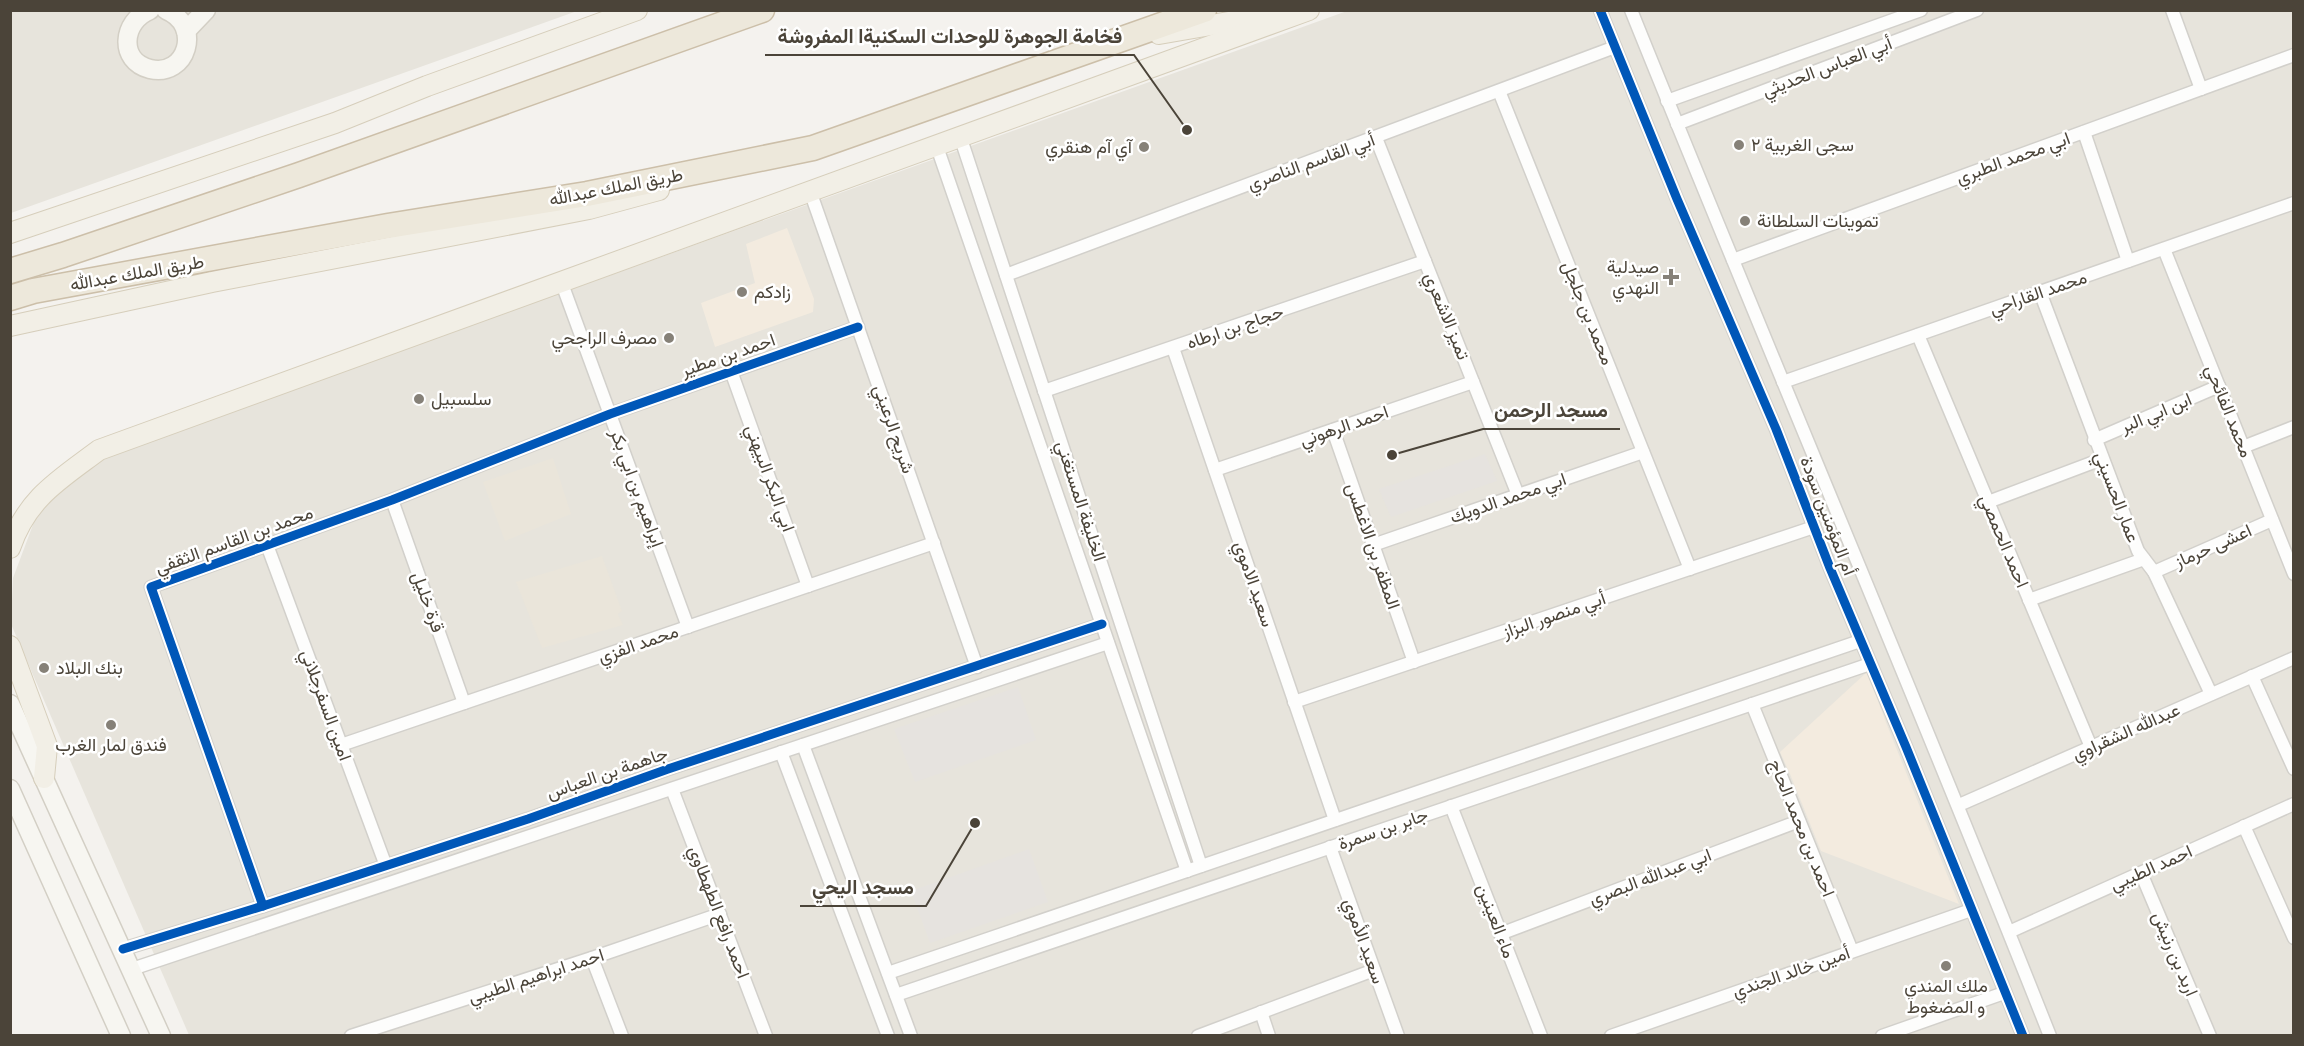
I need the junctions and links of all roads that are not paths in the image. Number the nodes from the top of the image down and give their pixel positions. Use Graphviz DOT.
graph roads {
  1 [pos="150,10"];
  2 [pos="166,10"];
  3 [pos="206,10"];
  4 [pos="637,10"];
  5 [pos="762,10"];
  6 [pos="1204,10"];
  7 [pos="1296,10"];
  8 [pos="1309,10"];
  9 [pos="1600,10"];
  10 [pos="1631,10"];
  11 [pos="1921,10"];
  12 [pos="1977,10"];
  13 [pos="2172,10"];
  14 [pos="186,31"];
  15 [pos="1121,41"];
  16 [pos="1615,47"];
  17 [pos="2294,55"];
  18 [pos="2201,89"];
  19 [pos="1499,91"];
  20 [pos="1667,101"];
  21 [pos="1677,124"];
  22 [pos="2084,132"];
  23 [pos="960,136"];
  24 [pos="1376,138"];
  25 [pos="936,144"];
  26 [pos="813,148"];
  27 [pos="810,191"];
  28 [pos="2293,204"];
  29 [pos="10,233"];
  30 [pos="2164,249"];
  31 [pos="1733,260"];
  32 [pos="1425,261"];
  33 [pos="2128,261"];
  34 [pos="10,271"];
  35 [pos="1006,275"];
  36 [pos="561,281"];
  37 [pos="2040,292"];
  38 [pos="10,298"];
  39 [pos="10,326"];
  40 [pos="858,327"];
  41 [pos="1918,335"];
  42 [pos="1173,348"];
  43 [pos="731,371"];
  44 [pos="1473,382"];
  45 [pos="1783,382"];
  46 [pos="2218,386"];
  47 [pos="1044,391"];
  48 [pos="610,414"];
  49 [pos="2294,427"];
  50 [pos="1333,430"];
  51 [pos="2094,440"];
  52 [pos="2243,447"];
  53 [pos="1643,452"];
  54 [pos="2102,459"];
  55 [pos="1215,470"];
  56 [pos="1518,495"];
  57 [pos="392,500"];
  58 [pos="1988,502"];
  59 [pos="2272,520"];
  60 [pos="1814,527"];
  61 [pos="934,543"];
  62 [pos="267,545"];
  63 [pos="1373,545"];
  64 [pos="10,548"];
  65 [pos="2144,559"];
  66 [pos="1690,569"];
  67 [pos="2154,572"];
  68 [pos="2294,574"];
  69 [pos="808,586"];
  70 [pos="2029,600"];
  71 [pos="1102,624"];
  72 [pos="688,627"];
  73 [pos="1860,641"];
  74 [pos="1108,643"];
  75 [pos="10,646"];
  76 [pos="2294,658"];
  77 [pos="1414,662"];
  78 [pos="1870,664"];
  79 [pos="977,667"];
  80 [pos="2252,676"];
  81 [pos="2211,694"];
  82 [pos="1294,702"];
  83 [pos="464,703"];
  84 [pos="10,704"];
  85 [pos="1752,704"];
  86 [pos="341,745"];
  87 [pos="803,745"];
  88 [pos="2091,747"];
  89 [pos="781,752"];
  90 [pos="2294,769"];
  91 [pos="44,778"];
  92 [pos="10,789"];
  93 [pos="672,789"];
  94 [pos="2294,804"];
  95 [pos="1959,805"];
  96 [pos="1451,806"];
  97 [pos="1335,820"];
  98 [pos="1799,821"];
  99 [pos="2244,826"];
  100 [pos="1330,848"];
  101 [pos="386,866"];
  102 [pos="1202,866"];
  103 [pos="1187,871"];
  104 [pos="2141,873"];
  105 [pos="263,906"];
  106 [pos="1971,910"];
  107 [pos="720,914"];
  108 [pos="2009,932"];
  109 [pos="1500,934"];
  110 [pos="2294,938"];
  111 [pos="123,949"];
  112 [pos="1852,951"];
  113 [pos="592,958"];
  114 [pos="132,969"];
  115 [pos="1374,970"];
  116 [pos="888,973"];
  117 [pos="2004,993"];
  118 [pos="896,994"];
  119 [pos="1261,1012"];
  120 [pos="121,1035"];
  121 [pos="161,1035"];
  122 [pos="351,1035"];
  123 [pos="622,1035"];
  124 [pos="766,1035"];
  125 [pos="888,1035"];
  126 [pos="911,1035"];
  127 [pos="1198,1035"];
  128 [pos="1269,1035"];
  129 [pos="1398,1035"];
  130 [pos="1541,1035"];
  131 [pos="1611,1035"];
  132 [pos="1882,1035"];
  133 [pos="2023,1035"];
  134 [pos="2050,1035"];
  135 [pos="2210,1035"];
  1 -- 14 [label="main road"];
  2 -- 14 [label="main road"];
  3 -- 14 [label="main road"];
  4 -- 29 [label="main road"];
  5 -- 34 [label="highway"];
  6 -- 15 [label="highway, طريق الملك عبدالله"];
  7 -- 15 [label="main road"];
  8 -- 23 [label="main road"];
  9 -- 16 [label="street, أم المؤمنين سودة"];
  10 -- 20 [label="street, أم المؤمنين سودة"];
  11 -- 20 [label="street, أبي العباس الحديثي"];
  12 -- 21 [label="street, أبي العباس الحديثي"];
  13 -- 18 [label="street"];
  15 -- 26 [label="highway, طريق الملك عبدالله"];
  16 -- 19 [label="street, أبي القاسم الناصري"];
  16 -- 60 [label="street, أم المؤمنين سودة"];
  17 -- 18 [label="street, ابي محمد الطبري"];
  18 -- 22 [label="street, ابي محمد الطبري"];
  19 -- 24 [label="street, أبي القاسم الناصري"];
  19 -- 53 [label="street, محمد بن جلجل"];
  20 -- 21 [label="street, أم المؤمنين سودة"];
  21 -- 31 [label="street, أم المؤمنين سودة"];
  22 -- 31 [label="street, ابي محمد الطبري"];
  22 -- 33 [label="street"];
  23 -- 25 [label="main road"];
  23 -- 35 [label="street, الخليفة المستغني"];
  24 -- 32 [label="street, تميز الاشعري"];
  24 -- 35 [label="street, أبي القاسم الناصري"];
  25 -- 27 [label="main road"];
  25 -- 71 [label="street, الخليفة المستغني"];
  26 -- 38 [label="highway, طريق الملك عبدالله"];
  26 -- 39 [label="main road"];
  27 -- 36 [label="main road"];
  27 -- 40 [label="street, شريح الرعيني"];
  28 -- 30 [label="street, محمد القاراحي"];
  30 -- 33 [label="street, محمد القاراحي"];
  30 -- 46 [label="street, محمد الفائحي"];
  31 -- 45 [label="street, أم المؤمنين سودة"];
  32 -- 42 [label="street, حجاج بن ارطاه"];
  32 -- 44 [label="street, تميز الاشعري"];
  33 -- 37 [label="street, محمد القاراحي"];
  35 -- 47 [label="street, الخليفة المستغني"];
  36 -- 48 [label="street, إبراهيم بن ابي بكر"];
  36 -- 64 [label="main road"];
  37 -- 41 [label="street, محمد القاراحي"];
  37 -- 51 [label="street, عمار الحسيني"];
  40 -- 43 [label="street, احمد بن مطير"];
  40 -- 61 [label="street, شريح الرعيني"];
  41 -- 45 [label="street, محمد القاراحي"];
  41 -- 58 [label="street, احمد الحمصي"];
  42 -- 47 [label="street, حجاج بن ارطاه"];
  42 -- 55 [label="street, سعيد الاموي"];
  43 -- 48 [label="street, احمد بن مطير"];
  43 -- 69 [label="street, ابي البكر البيهني"];
  44 -- 50 [label="street, احمد الرهوني"];
  44 -- 56 [label="street, تميز الاشعري"];
  45 -- 95 [label="street, أم المؤمنين سودة"];
  46 -- 51 [label="street, ابن ابي البر"];
  46 -- 52 [label="street, محمد الفائحي"];
  47 -- 102 [label="street, الخليفة المستغني"];
  48 -- 57 [label="street, محمد بن القاسم الثقفي"];
  48 -- 72 [label="street, إبراهيم بن ابي بكر"];
  49 -- 52 [label="street"];
  50 -- 55 [label="street, احمد الرهوني"];
  50 -- 63 [label="street, المظفر بن الاغطس"];
  51 -- 54 [label="street, عمار الحسيني"];
  52 -- 59 [label="street, محمد الفائحي"];
  53 -- 56 [label="street, ابي محمد الدويك"];
  53 -- 66 [label="street, محمد بن جلجل"];
  54 -- 58 [label="street"];
  54 -- 65 [label="street, عمار الحسيني"];
  55 -- 82 [label="street, سعيد الاموي"];
  56 -- 63 [label="street, ابي محمد الدويك"];
  57 -- 62 [label="street, محمد بن القاسم الثقفي"];
  57 -- 83 [label="street, قرة خليل"];
  58 -- 70 [label="street, احمد الحمصي"];
  59 -- 67 [label="street, اعشى حرماز"];
  59 -- 68 [label="street, محمد الفائحي"];
  60 -- 66 [label="street, أبي منصور البزاز"];
  60 -- 73 [label="street, أم المؤمنين سودة"];
  61 -- 69 [label="street, محمد الفزي"];
  61 -- 79 [label="street, شريح الرعيني"];
  62 -- 86 [label="street, امين السفرجلاني"];
  62 -- 105 [label="street, محمد بن القاسم الثقفي"];
  63 -- 77 [label="street, المظفر بن الاغطس"];
  65 -- 67 [label="street, عمار الحسيني"];
  65 -- 70 [label="street"];
  66 -- 77 [label="street, أبي منصور البزاز"];
  67 -- 81 [label="street, عمار الحسيني"];
  69 -- 72 [label="street, محمد الفزي"];
  70 -- 88 [label="street, احمد الحمصي"];
  71 -- 74 [label="street, الخليفة المستغني"];
  71 -- 79 [label="street, جاهمة بن العباس"];
  72 -- 83 [label="street, محمد الفزي"];
  73 -- 78 [label="street, أم المؤمنين سودة"];
  73 -- 97 [label="street, جابر بن سمرة"];
  74 -- 87 [label="street, جاهمة بن العباس"];
  74 -- 103 [label="street, الخليفة المستغني"];
  75 -- 91 [label="main road"];
  76 -- 80 [label="street, عبدالله الشقراوي"];
  77 -- 82 [label="street, أبي منصور البزاز"];
  78 -- 85 [label="street, جابر بن سمرة"];
  78 -- 106 [label="street, أم المؤمنين سودة"];
  79 -- 101 [label="street, جاهمة بن العباس"];
  80 -- 81 [label="street, عبدالله الشقراوي"];
  80 -- 90 [label="street"];
  81 -- 88 [label="street, عبدالله الشقراوي"];
  82 -- 97 [label="street, سعيد الاموي"];
  83 -- 86 [label="street, محمد الفزي"];
  84 -- 91 [label="main road"];
  85 -- 96 [label="street, جابر بن سمرة"];
  85 -- 98 [label="street, احمد بن محمد الحاج"];
  86 -- 101 [label="street, امين السفرجلاني"];
  87 -- 89 [label="street, جاهمة بن العباس"];
  87 -- 116 [label="street"];
  88 -- 95 [label="street, عبدالله الشقراوي"];
  89 -- 93 [label="street, جاهمة بن العباس"];
  89 -- 125 [label="street"];
  91 -- 111 [label="main road"];
  92 -- 120 [label="main road"];
  93 -- 107 [label="street, احمد رافع الطهطاوي"];
  93 -- 114 [label="street, جاهمة بن العباس"];
  94 -- 99 [label="street, احمد الطيبي"];
  95 -- 108 [label="street, أم المؤمنين سودة"];
  96 -- 100 [label="street, جابر بن سمرة"];
  96 -- 109 [label="street, ماء العينين"];
  97 -- 102 [label="street, جابر بن سمرة"];
  98 -- 109 [label="street, ابي عبدالله البصري"];
  98 -- 112 [label="street, احمد بن محمد الحاج"];
  99 -- 104 [label="street, احمد الطيبي"];
  99 -- 110 [label="street"];
  100 -- 115 [label="street, سعيد الأموي"];
  100 -- 118 [label="street, جابر بن سمرة"];
  101 -- 105 [label="street, جاهمة بن العباس"];
  102 -- 103 [label="street, جابر بن سمرة"];
  103 -- 116 [label="street, جابر بن سمرة"];
  104 -- 108 [label="street, احمد الطيبي"];
  104 -- 135 [label="street, اربد بن رنيش"];
  105 -- 111 [label="street, جاهمة بن العباس"];
  106 -- 112 [label="street, أمين خالد الجندي"];
  106 -- 117 [label="street, أم المؤمنين سودة"];
  107 -- 113 [label="street, احمد ابراهيم الطيبي"];
  107 -- 124 [label="street, احمد رافع الطهطاوي"];
  108 -- 134 [label="street, أم المؤمنين سودة"];
  109 -- 130 [label="street, ماء العينين"];
  111 -- 114 [label="main road"];
  112 -- 131 [label="street, أمين خالد الجندي"];
  113 -- 122 [label="street, احمد ابراهيم الطيبي"];
  113 -- 123 [label="street"];
  114 -- 121 [label="main road"];
  115 -- 119 [label="street"];
  115 -- 129 [label="street, سعيد الأموي"];
  116 -- 118 [label="street"];
  117 -- 132 [label="street"];
  117 -- 133 [label="street, أم المؤمنين سودة"];
  118 -- 126 [label="street"];
  119 -- 127 [label="street"];
  119 -- 128 [label="street"];
}
